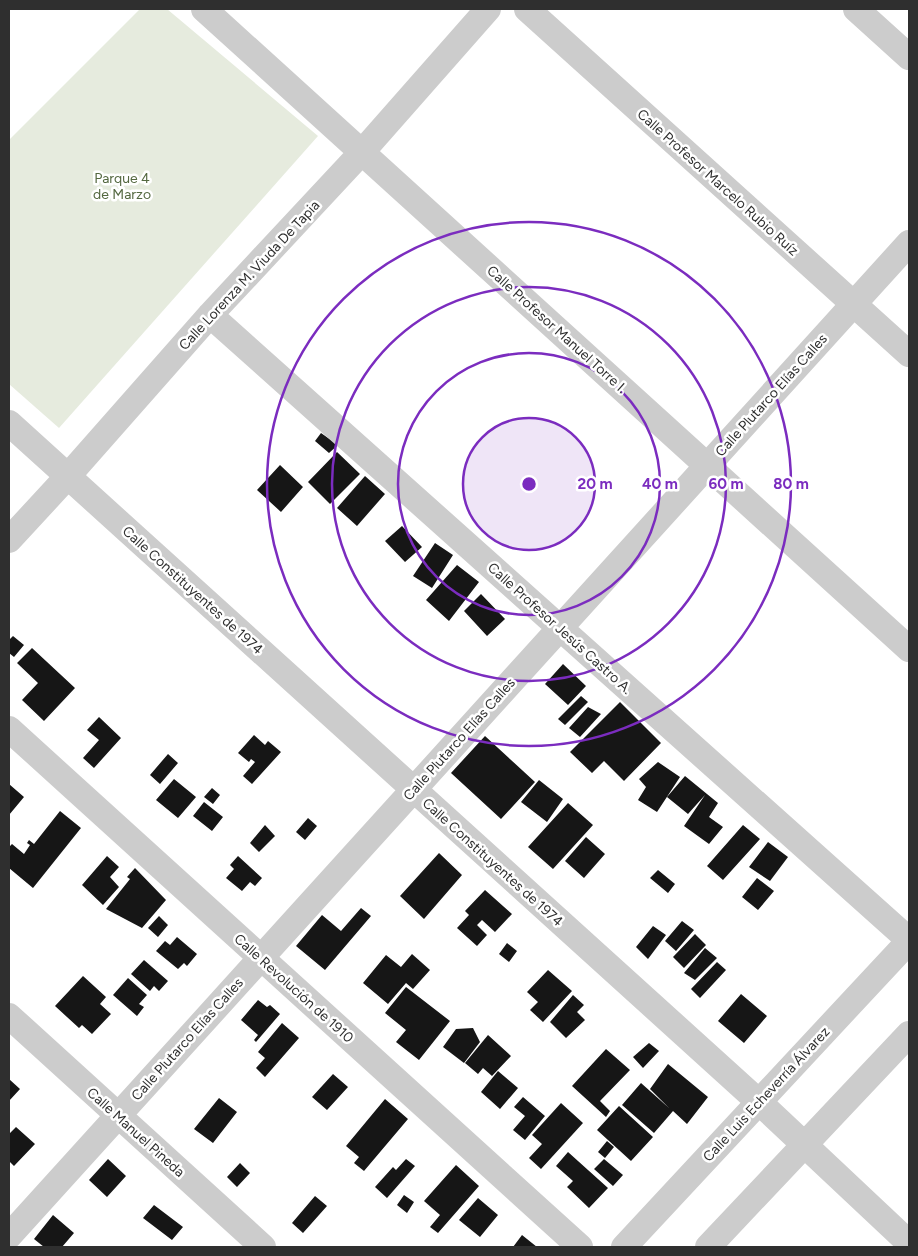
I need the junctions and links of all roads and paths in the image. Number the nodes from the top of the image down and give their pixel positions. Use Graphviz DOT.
graph roads {
  1 [pos="204,9"];
  2 [pos="488,9"];
  3 [pos="527,9"];
  4 [pos="856,9"];
  5 [pos="909,57"];
  6 [pos="362,152"];
  7 [pos="909,243"];
  8 [pos="854,304"];
  9 [pos="210,315"];
  10 [pos="909,354"];
  11 [pos="9,423"];
  12 [pos="707,465"];
  13 [pos="68,476"];
  14 [pos="9,540"];
  15 [pos="560,628"];
  16 [pos="909,649"];
  17 [pos="9,729"];
  18 [pos="413,789"];
  19 [pos="909,940"];
  20 [pos="261,958"];
  21 [pos="9,1016"];
  22 [pos="909,1034"];
  23 [pos="759,1102"];
  24 [pos="118,1116"];
  25 [pos="803,1144"];
  26 [pos="9,1236"];
  27 [pos="909,1243"];
  28 [pos="263,1247"];
  29 [pos="580,1247"];
  30 [pos="624,1247"];
  31 [pos="708,1247"];
  1 -- 6 [label="street, Calle Profesor Manuel Torre I."];
  2 -- 6 [label="street, Calle Lorenza M. Viuda De Tapia"];
  3 -- 8 [label="street, Calle Profesor Marcelo Rubio Ruíz"];
  4 -- 5 [label="street"];
  6 -- 9 [label="street, Calle Lorenza M. Viuda De Tapia"];
  6 -- 12 [label="street, Calle Profesor Manuel Torre I."];
  7 -- 8 [label="street, Calle Plutarco Elías Calles"];
  8 -- 10 [label="street, Calle Profesor Marcelo Rubio Ruíz"];
  8 -- 12 [label="street, Calle Plutarco Elías Calles"];
  9 -- 13 [label="street, Calle Lorenza M. Viuda De Tapia"];
  9 -- 15 [label="street, Calle Profesor Jesús Castro A."];
  11 -- 13 [label="street, Calle Constituyentes de 1974"];
  12 -- 15 [label="street, Calle Plutarco Elías Calles"];
  12 -- 16 [label="street, Calle Profesor Manuel Torre I."];
  13 -- 14 [label="street, Calle Lorenza M. Viuda De Tapia"];
  13 -- 18 [label="street, Calle Constituyentes de 1974"];
  15 -- 18 [label="street, Calle Plutarco Elías Calles"];
  15 -- 19 [label="street, Calle Profesor Jesús Castro A."];
  17 -- 20 [label="street, Calle Revolución de 1910"];
  18 -- 20 [label="street, Calle Plutarco Elías Calles"];
  18 -- 23 [label="street, Calle Constituyentes de 1974"];
  19 -- 23 [label="street, Calle Luis Echeverría Álvarez"];
  20 -- 24 [label="street, Calle Plutarco Elías Calles"];
  20 -- 29 [label="street, Calle Revolución de 1910"];
  21 -- 24 [label="street, Calle Manuel Pineda"];
  22 -- 25 [label="street"];
  23 -- 25 [label="street, Calle Constituyentes de 1974"];
  23 -- 30 [label="street, Calle Luis Echeverría Álvarez"];
  24 -- 26 [label="street, Calle Plutarco Elías Calles"];
  24 -- 28 [label="street, Calle Manuel Pineda"];
  25 -- 27 [label="street, Calle Constituyentes de 1974"];
  25 -- 31 [label="street"];
}
